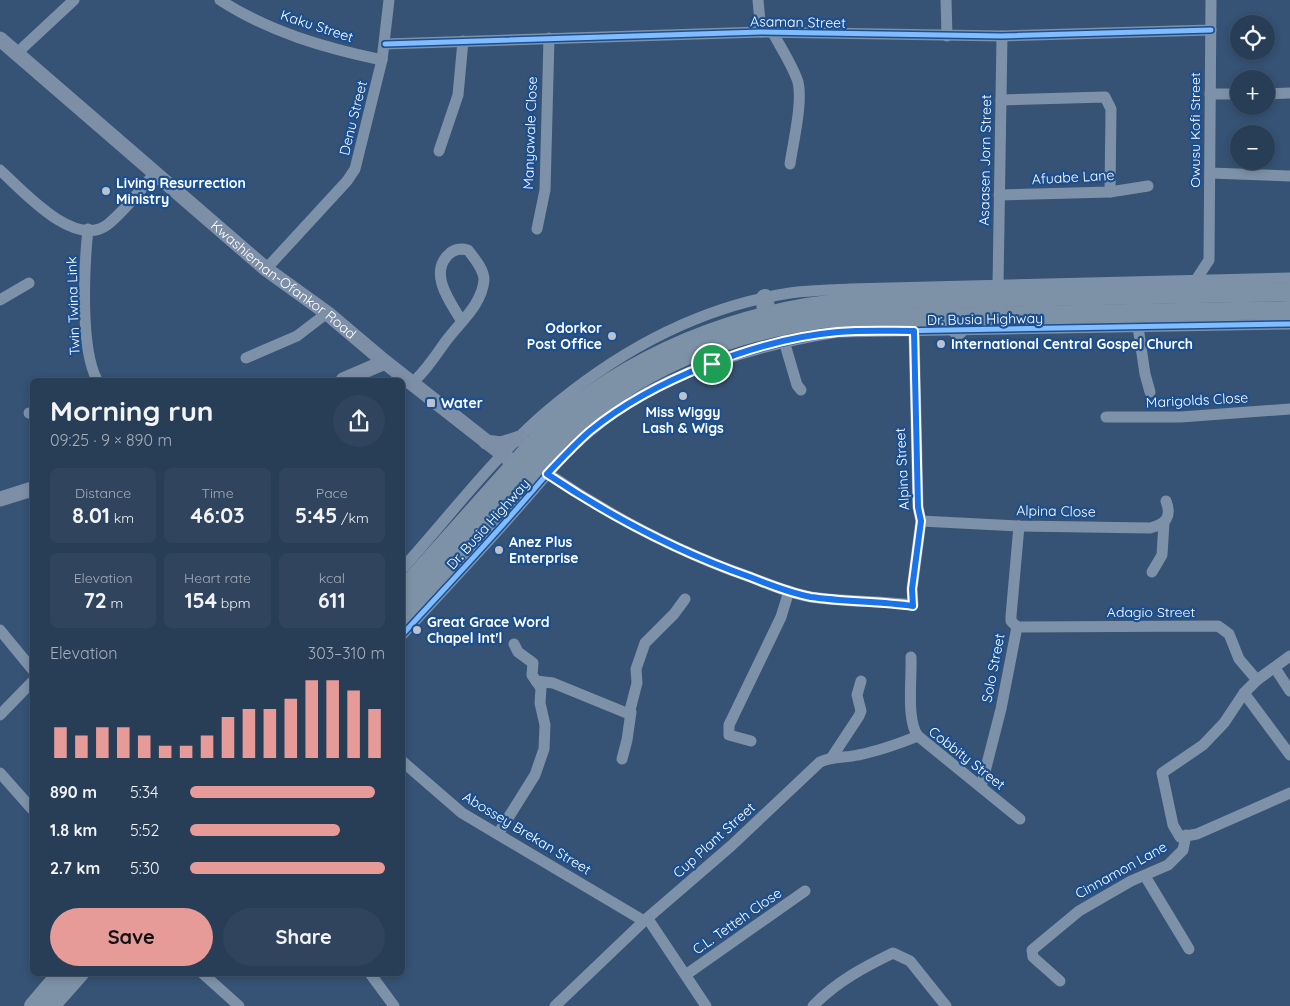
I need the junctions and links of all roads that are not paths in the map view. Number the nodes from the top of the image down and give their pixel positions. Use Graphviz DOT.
graph roads {
  1 [pos="74,0"];
  2 [pos="220,0"];
  3 [pos="389,0"];
  4 [pos="758,0"];
  5 [pos="946,0"];
  6 [pos="1211,0"];
  7 [pos="1211,30"];
  8 [pos="767,33"];
  9 [pos="947,36"];
  10 [pos="1002,36"];
  11 [pos="549,38"];
  12 [pos="0,39"];
  13 [pos="463,41"];
  14 [pos="385,44"];
  15 [pos="16,54"];
  16 [pos="382,60"];
  17 [pos="1210,94"];
  18 [pos="1230,94"];
  19 [pos="1275,94"];
  20 [pos="1290,94"];
  21 [pos="1001,100"];
  22 [pos="439,151"];
  23 [pos="790,164"];
  24 [pos="0,170"];
  25 [pos="155,173"];
  26 [pos="1210,173"];
  27 [pos="1290,176"];
  28 [pos="1148,186"];
  29 [pos="1110,192"];
  30 [pos="999,195"];
  31 [pos="88,229"];
  32 [pos="537,229"];
  33 [pos="1209,260"];
  34 [pos="266,269"];
  35 [pos="1290,278"];
  36 [pos="1196,280"];
  37 [pos="1222,280"];
  38 [pos="29,283"];
  39 [pos="998,285"];
  40 [pos="1290,292"];
  41 [pos="1240,293"];
  42 [pos="0,300"];
  43 [pos="765,307"];
  44 [pos="1290,310"];
  45 [pos="1240,311"];
  46 [pos="327,313"];
  47 [pos="944,316"];
  48 [pos="1137,320"];
  49 [pos="462,322"];
  50 [pos="1290,324"];
  51 [pos="914,331"];
  52 [pos="958,331"];
  53 [pos="784,341"];
  54 [pos="246,358"];
  55 [pos="385,362"];
  56 [pos="97,378"];
  57 [pos="347,378"];
  58 [pos="412,383"];
  59 [pos="801,390"];
  60 [pos="1150,392"];
  61 [pos="1290,409"];
  62 [pos="1106,417"];
  63 [pos="520,438"];
  64 [pos="486,442"];
  65 [pos="515,465"];
  66 [pos="547,474"];
  67 [pos="30,490"];
  68 [pos="0,500"];
  69 [pos="1166,501"];
  70 [pos="921,521"];
  71 [pos="1164,523"];
  72 [pos="1019,526"];
  73 [pos="405,566"];
  74 [pos="1152,572"];
  75 [pos="405,588"];
  76 [pos="789,591"];
  77 [pos="686,599"];
  78 [pos="405,612"];
  79 [pos="1017,627"];
  80 [pos="0,630"];
  81 [pos="405,633"];
  82 [pos="514,644"];
  83 [pos="1290,656"];
  84 [pos="911,657"];
  85 [pos="30,667"];
  86 [pos="1275,668"];
  87 [pos="1257,680"];
  88 [pos="536,681"];
  89 [pos="861,681"];
  90 [pos="30,684"];
  91 [pos="1290,692"];
  92 [pos="1244,693"];
  93 [pos="631,712"];
  94 [pos="0,715"];
  95 [pos="918,736"];
  96 [pos="751,741"];
  97 [pos="1290,755"];
  98 [pos="832,757"];
  99 [pos="622,759"];
  100 [pos="405,764"];
  101 [pos="0,773"];
  102 [pos="980,787"];
  103 [pos="1290,793"];
  104 [pos="30,805"];
  105 [pos="1020,820"];
  106 [pos="498,834"];
  107 [pos="1186,835"];
  108 [pos="1146,876"];
  109 [pos="805,891"];
  110 [pos="646,920"];
  111 [pos="1189,950"];
  112 [pos="687,974"];
  113 [pos="59,976"];
  114 [pos="77,976"];
  115 [pos="205,976"];
  116 [pos="372,976"];
  117 [pos="1060,981"];
  118 [pos="33,1006"];
  119 [pos="51,1006"];
  120 [pos="239,1006"];
  121 [pos="394,1006"];
  122 [pos="555,1006"];
  123 [pos="706,1006"];
  124 [pos="812,1006"];
  125 [pos="946,1006"];
  1 -- 15 [label="street"];
  2 -- 16 [label="street, Kaku Street"];
  3 -- 14 [label="street, Denu Street"];
  4 -- 8 [label="street"];
  5 -- 9 [label="street"];
  6 -- 7 [label="street, Owusu Kofi Street"];
  7 -- 10 [label="street, Asaman Street"];
  7 -- 17 [label="street, Owusu Kofi Street"];
  8 -- 9 [label="street, Asaman Street"];
  8 -- 11 [label="street, Asaman Street"];
  8 -- 23 [label="street"];
  9 -- 10 [label="street, Asaman Street"];
  10 -- 21 [label="street, Asaasen Jorn Street"];
  11 -- 13 [label="street, Asaman Street"];
  11 -- 32 [label="street, Manyawale Close"];
  12 -- 15 [label="main road, Kwashieman-Ofankor Road"];
  13 -- 14 [label="street, Asaman Street"];
  13 -- 22 [label="street"];
  14 -- 16 [label="street, Denu Street"];
  15 -- 25 [label="main road, Kwashieman-Ofankor Road"];
  16 -- 34 [label="street, Denu Street"];
  17 -- 18 [label="street"];
  17 -- 26 [label="street, Owusu Kofi Street"];
  19 -- 20 [label="street"];
  21 -- 29 [label="street"];
  21 -- 30 [label="street, Asaasen Jorn Street"];
  24 -- 31 [label="street"];
  25 -- 31 [label="street"];
  25 -- 34 [label="main road, Kwashieman-Ofankor Road"];
  26 -- 27 [label="street"];
  26 -- 33 [label="street, Owusu Kofi Street"];
  28 -- 29 [label="street, Afuabe Lane"];
  29 -- 30 [label="street, Afuabe Lane"];
  30 -- 39 [label="street, Asaasen Jorn Street"];
  31 -- 56 [label="street, Twin Twina Link"];
  33 -- 36 [label="street"];
  33 -- 37 [label="street"];
  34 -- 46 [label="main road, Kwashieman-Ofankor Road"];
  35 -- 37 [label="street, Dr. Busia Highway"];
  36 -- 37 [label="street, Dr. Busia Highway"];
  36 -- 39 [label="street, Dr. Busia Highway"];
  38 -- 42 [label="street"];
  39 -- 43 [label="street, Dr. Busia Highway"];
  40 -- 41 [label="highway, Dr. Busia Highway"];
  41 -- 43 [label="highway, Dr. Busia Highway"];
  41 -- 45 [label="highway"];
  43 -- 63 [label="street, Dr. Busia Highway"];
  43 -- 65 [label="highway, Dr. Busia Highway"];
  44 -- 45 [label="highway, Dr. Busia Highway"];
  45 -- 48 [label="highway, Dr. Busia Highway"];
  46 -- 54 [label="street"];
  46 -- 55 [label="main road, Kwashieman-Ofankor Road"];
  47 -- 48 [label="highway, Dr. Busia Highway"];
  47 -- 52 [label="highway"];
  47 -- 65 [label="highway, Dr. Busia Highway"];
  48 -- 50 [label="street, Dr. Busia Highway"];
  48 -- 52 [label="street, Dr. Busia Highway"];
  48 -- 60 [label="street"];
  49 -- 49 [label="street"];
  49 -- 58 [label="street"];
  51 -- 52 [label="street, Dr. Busia Highway"];
  51 -- 53 [label="street, Dr. Busia Highway"];
  51 -- 70 [label="street, Alpina Street"];
  53 -- 59 [label="street"];
  53 -- 66 [label="street, Dr. Busia Highway"];
  55 -- 57 [label="main road"];
  55 -- 58 [label="main road, Kwashieman-Ofankor Road"];
  58 -- 64 [label="main road, Kwashieman-Ofankor Road"];
  61 -- 62 [label="street, Marigolds Close"];
  63 -- 64 [label="main road"];
  63 -- 65 [label="street, Dr. Busia Highway"];
  64 -- 65 [label="main road, Kwashieman-Ofankor Road"];
  65 -- 73 [label="street, Dr. Busia Highway"];
  65 -- 75 [label="highway, Dr. Busia Highway"];
  65 -- 78 [label="highway"];
  66 -- 76 [label="street"];
  66 -- 81 [label="street, Dr. Busia Highway"];
  67 -- 68 [label="main road"];
  69 -- 71 [label="street"];
  70 -- 72 [label="street, Alpina Close"];
  70 -- 76 [label="street, Alpina Street"];
  71 -- 72 [label="street, Alpina Close"];
  71 -- 74 [label="street"];
  72 -- 79 [label="street, Solo Street"];
  76 -- 96 [label="street"];
  77 -- 93 [label="street"];
  79 -- 87 [label="street, Adagio Street"];
  79 -- 102 [label="street, Solo Street"];
  80 -- 85 [label="street"];
  82 -- 88 [label="street"];
  83 -- 86 [label="street"];
  84 -- 95 [label="street"];
  86 -- 87 [label="street"];
  86 -- 91 [label="street"];
  87 -- 92 [label="street"];
  88 -- 93 [label="street"];
  88 -- 106 [label="street"];
  89 -- 98 [label="street, Cup Plant Street"];
  90 -- 94 [label="street"];
  92 -- 97 [label="street"];
  92 -- 107 [label="street"];
  93 -- 99 [label="street"];
  95 -- 98 [label="street, Cobbity Street"];
  95 -- 102 [label="street, Cobbity Street"];
  98 -- 110 [label="street, Cup Plant Street"];
  100 -- 106 [label="street, Abossey Brekan Street"];
  101 -- 104 [label="street"];
  102 -- 105 [label="street, Cobbity Street"];
  103 -- 107 [label="street"];
  106 -- 110 [label="street, Abossey Brekan Street"];
  107 -- 108 [label="street, Cinnamon Lane"];
  108 -- 111 [label="street"];
  108 -- 117 [label="street, Cinnamon Lane"];
  109 -- 112 [label="street, C.L. Tetteh Close"];
  110 -- 112 [label="street"];
  110 -- 122 [label="street, Cup Plant Street"];
  112 -- 123 [label="street"];
  113 -- 118 [label="highway"];
  114 -- 119 [label="highway"];
  115 -- 120 [label="street"];
  116 -- 121 [label="street"];
  124 -- 125 [label="street"];
}
